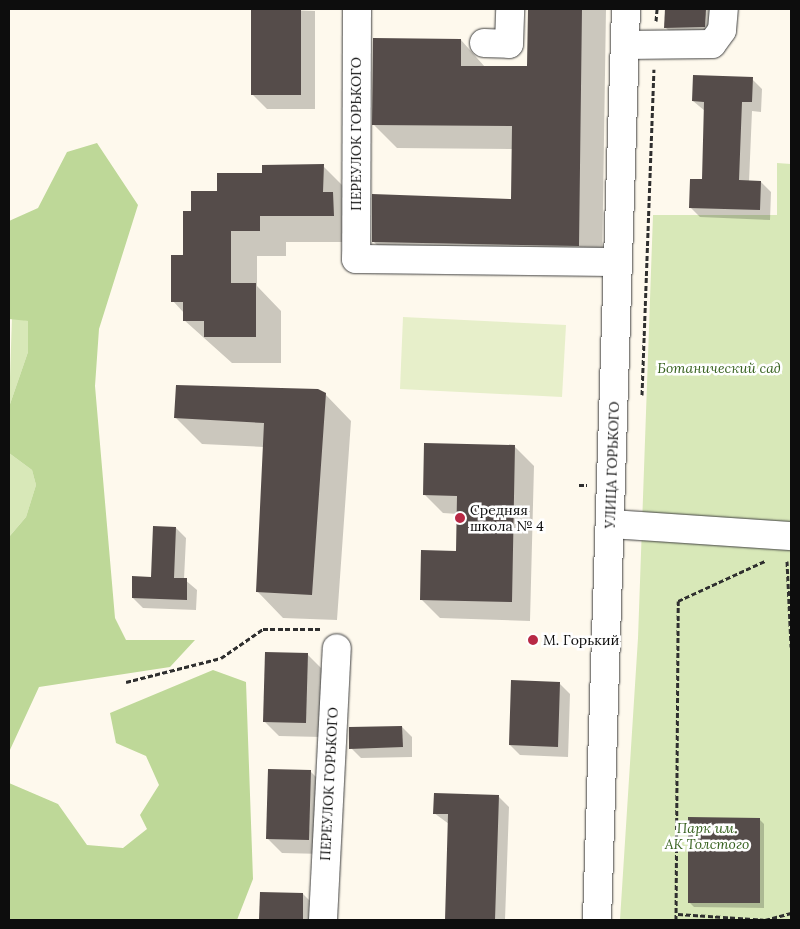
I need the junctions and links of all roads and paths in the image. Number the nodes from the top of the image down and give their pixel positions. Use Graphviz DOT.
graph roads {
  1 [pos="357,9"];
  2 [pos="510,9"];
  3 [pos="626,9"];
  4 [pos="724,9"];
  5 [pos="484,43"];
  6 [pos="625,45"];
  7 [pos="618,262"];
  8 [pos="610,524"];
  9 [pos="789,544"];
  10 [pos="768,560"];
  11 [pos="337,648"];
  12 [pos="791,648"];
  13 [pos="126,682"];
  14 [pos="678,914"];
  15 [pos="791,914"];
  16 [pos="322,920"];
  17 [pos="597,920"];
  18 [pos="676,920"];
  1 -- 7 [label="street, ПЕРЕУЛОК ГОРЬКОГО"];
  2 -- 5 [label="street"];
  3 -- 6 [label="street, УЛИЦА ГОРЬКОГО"];
  4 -- 6 [label="street"];
  6 -- 7 [label="street, УЛИЦА ГОРЬКОГО"];
  7 -- 8 [label="street, УЛИЦА ГОРЬКОГО"];
  8 -- 9 [label="street"];
  8 -- 17 [label="street, УЛИЦА ГОРЬКОГО"];
  9 -- 12 [label="path"];
  10 -- 14 [label="path"];
  11 -- 13 [label="path"];
  11 -- 16 [label="street, ПЕРЕУЛОК ГОРЬКОГО"];
  14 -- 15 [label="path"];
  14 -- 18 [label="path"];
}
